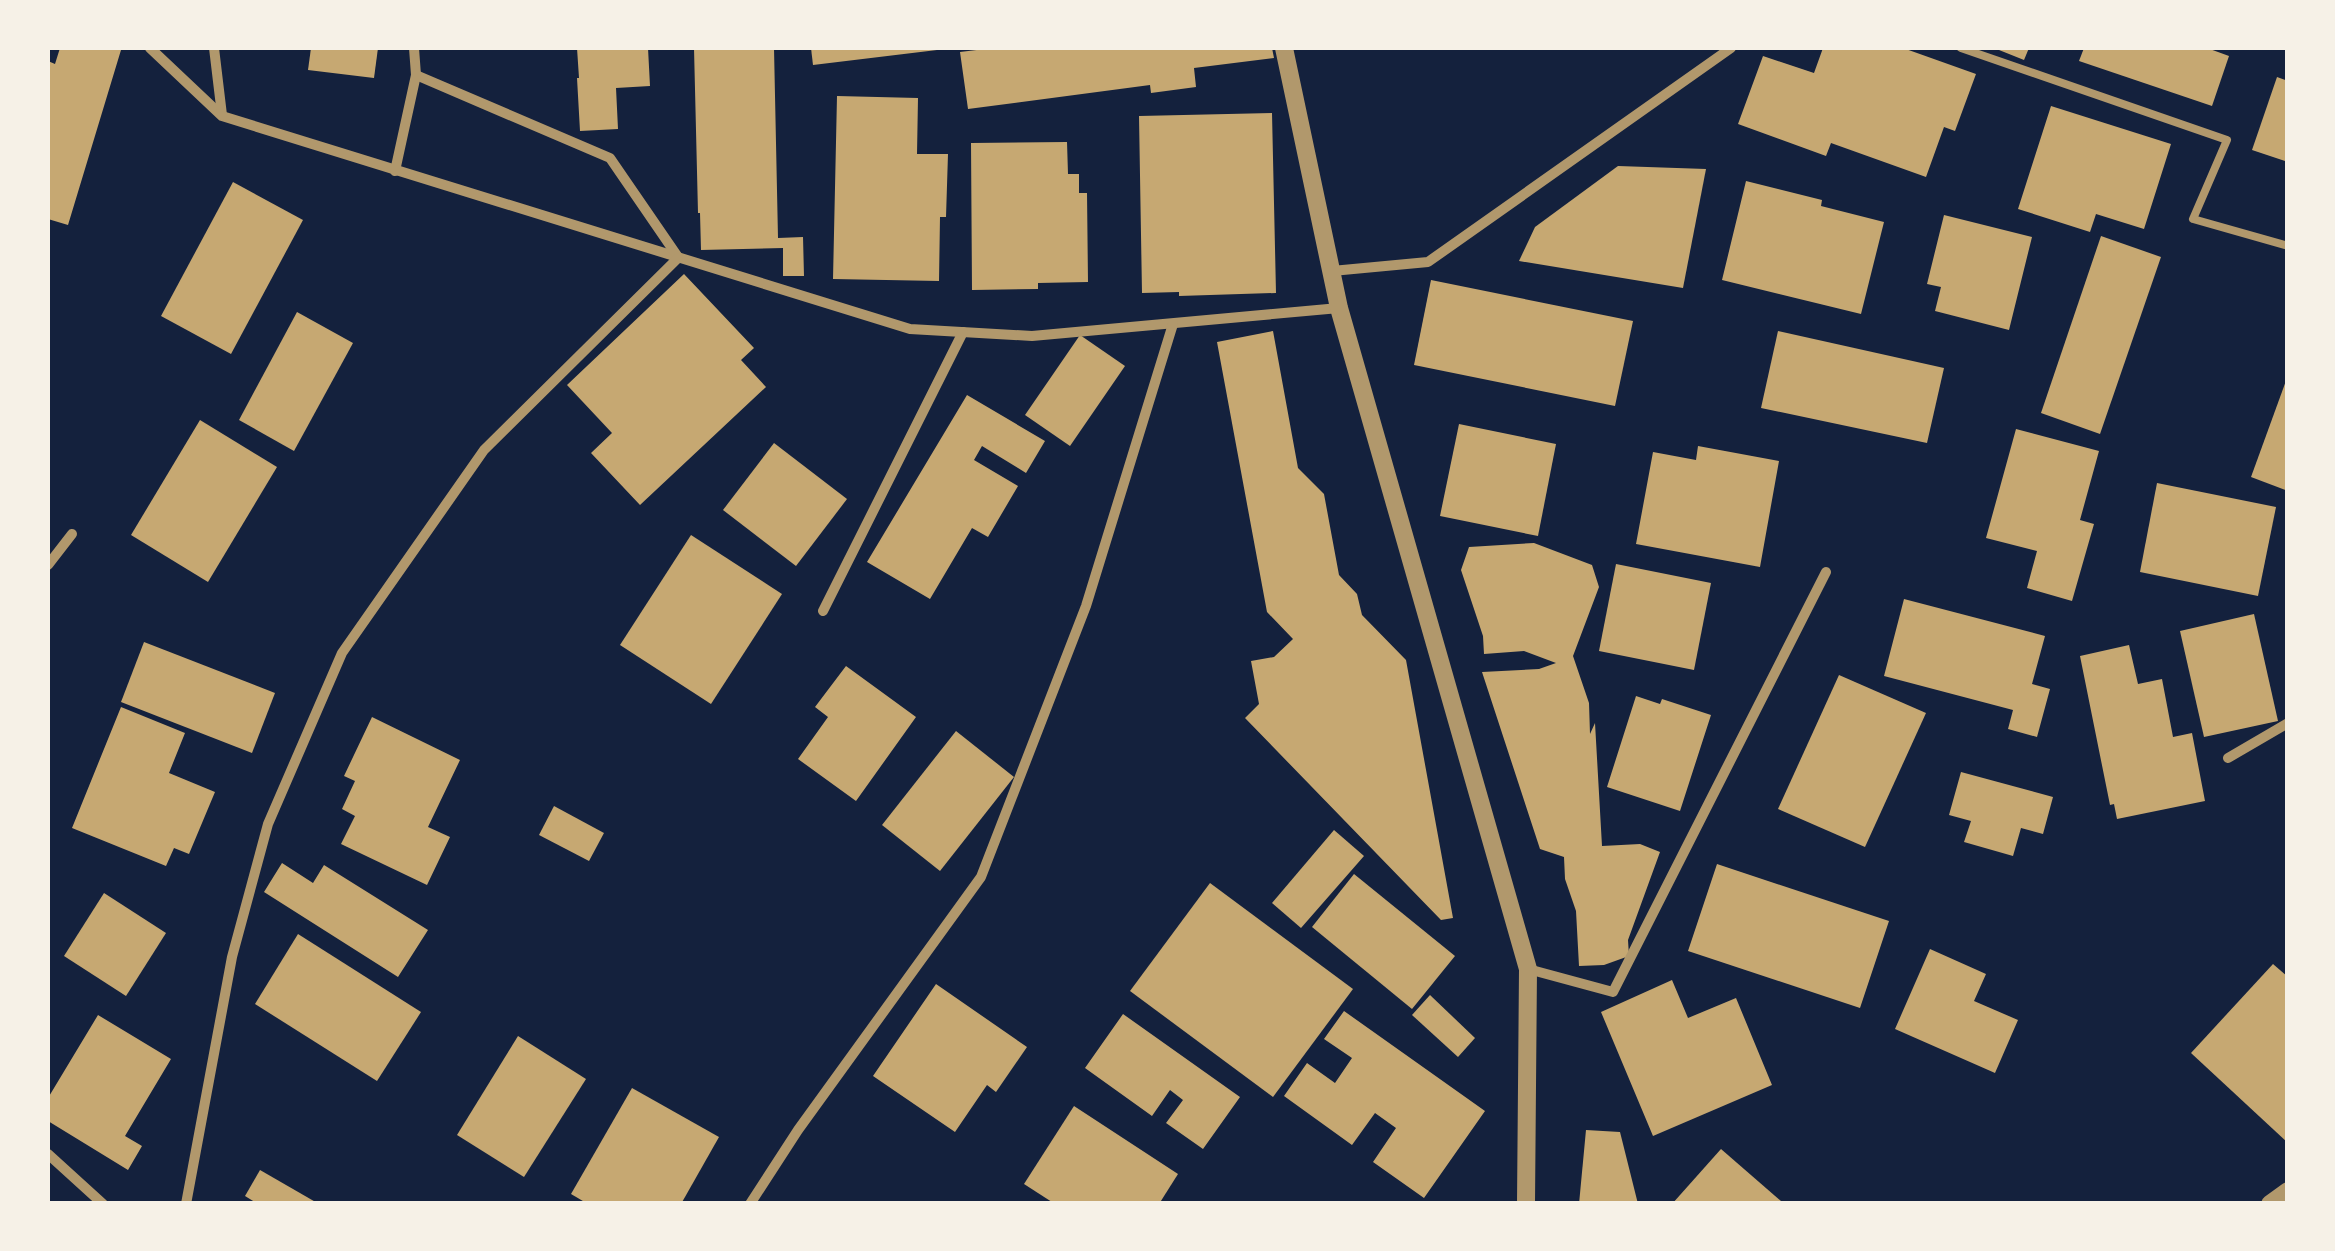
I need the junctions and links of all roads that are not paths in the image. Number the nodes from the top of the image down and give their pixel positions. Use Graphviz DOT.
graph roads {
  1 [pos="150,48"];
  2 [pos="214,48"];
  3 [pos="414,48"];
  4 [pos="1284,48"];
  5 [pos="1731,48"];
  6 [pos="1960,48"];
  7 [pos="416,75"];
  8 [pos="222,116"];
  9 [pos="395,171"];
  10 [pos="2288,246"];
  11 [pos="678,258"];
  12 [pos="1332,270"];
  13 [pos="1339,308"];
  14 [pos="1174,324"];
  15 [pos="964,332"];
  16 [pos="72,534"];
  17 [pos="48,565"];
  18 [pos="1826,572"];
  19 [pos="823,611"];
  20 [pos="2288,723"];
  21 [pos="2228,758"];
  22 [pos="1528,968"];
  23 [pos="48,1154"];
  24 [pos="2288,1191"];
  25 [pos="103,1204"];
  26 [pos="186,1204"];
  27 [pos="750,1204"];
  28 [pos="1526,1204"];
  29 [pos="2270,1204"];
  1 -- 8 [label="street"];
  2 -- 8 [label="street"];
  3 -- 7 [label="street"];
  4 -- 12 [label="street"];
  5 -- 12 [label="street"];
  6 -- 10 [label="lane"];
  7 -- 9 [label="street"];
  7 -- 11 [label="street"];
  8 -- 9 [label="street"];
  9 -- 11 [label="street"];
  11 -- 15 [label="street"];
  11 -- 26 [label="street"];
  12 -- 13 [label="street"];
  13 -- 14 [label="street"];
  13 -- 22 [label="street"];
  14 -- 15 [label="street"];
  14 -- 27 [label="street"];
  15 -- 19 [label="street"];
  16 -- 17 [label="street"];
  18 -- 22 [label="street"];
  20 -- 21 [label="street"];
  22 -- 28 [label="street"];
  23 -- 25 [label="street"];
  24 -- 29 [label="street"];
}
